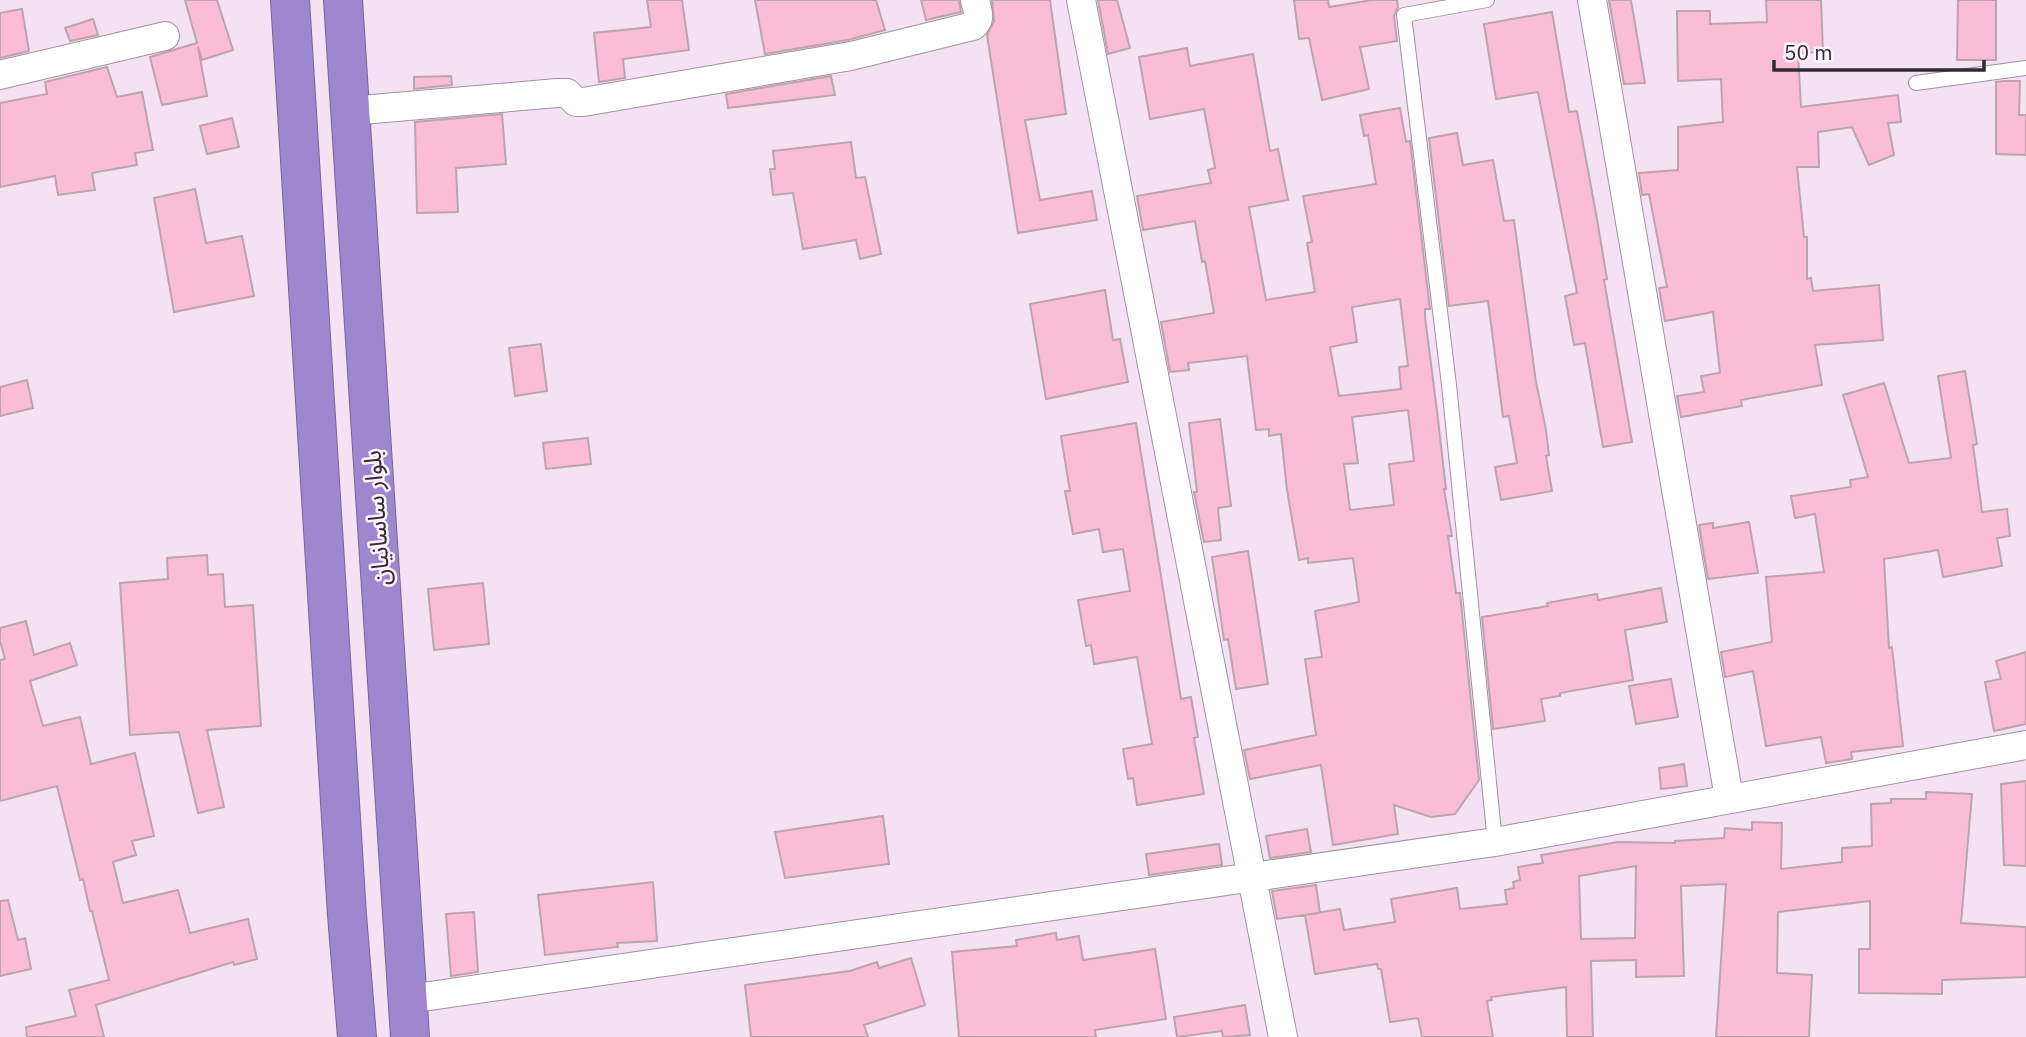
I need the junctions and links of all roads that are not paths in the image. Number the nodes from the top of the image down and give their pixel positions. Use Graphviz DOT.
graph roads {
  1 [pos="290,0"];
  2 [pos="343,0"];
  3 [pos="975,0"];
  4 [pos="1081,0"];
  5 [pos="1487,0"];
  6 [pos="1592,0"];
  7 [pos="164,36"];
  8 [pos="2026,68"];
  9 [pos="0,75"];
  10 [pos="1916,83"];
  11 [pos="350,111"];
  12 [pos="2026,745"];
  13 [pos="1729,798"];
  14 [pos="1495,842"];
  15 [pos="1254,878"];
  16 [pos="409,999"];
  17 [pos="357,1037"];
  18 [pos="410,1037"];
  19 [pos="1283,1037"];
  1 -- 17 [label="highway"];
  2 -- 11 [label="highway, بلوار ساسانیان"];
  3 -- 11 [label="street"];
  4 -- 15 [label="street"];
  5 -- 14 [label="lane"];
  6 -- 13 [label="street"];
  7 -- 9 [label="street"];
  8 -- 10 [label="lane"];
  11 -- 16 [label="highway, بلوار ساسانیان"];
  12 -- 13 [label="street"];
  13 -- 14 [label="street"];
  14 -- 15 [label="street"];
  15 -- 16 [label="street"];
  15 -- 19 [label="street"];
  16 -- 18 [label="highway, بلوار ساسانیان"];
}
